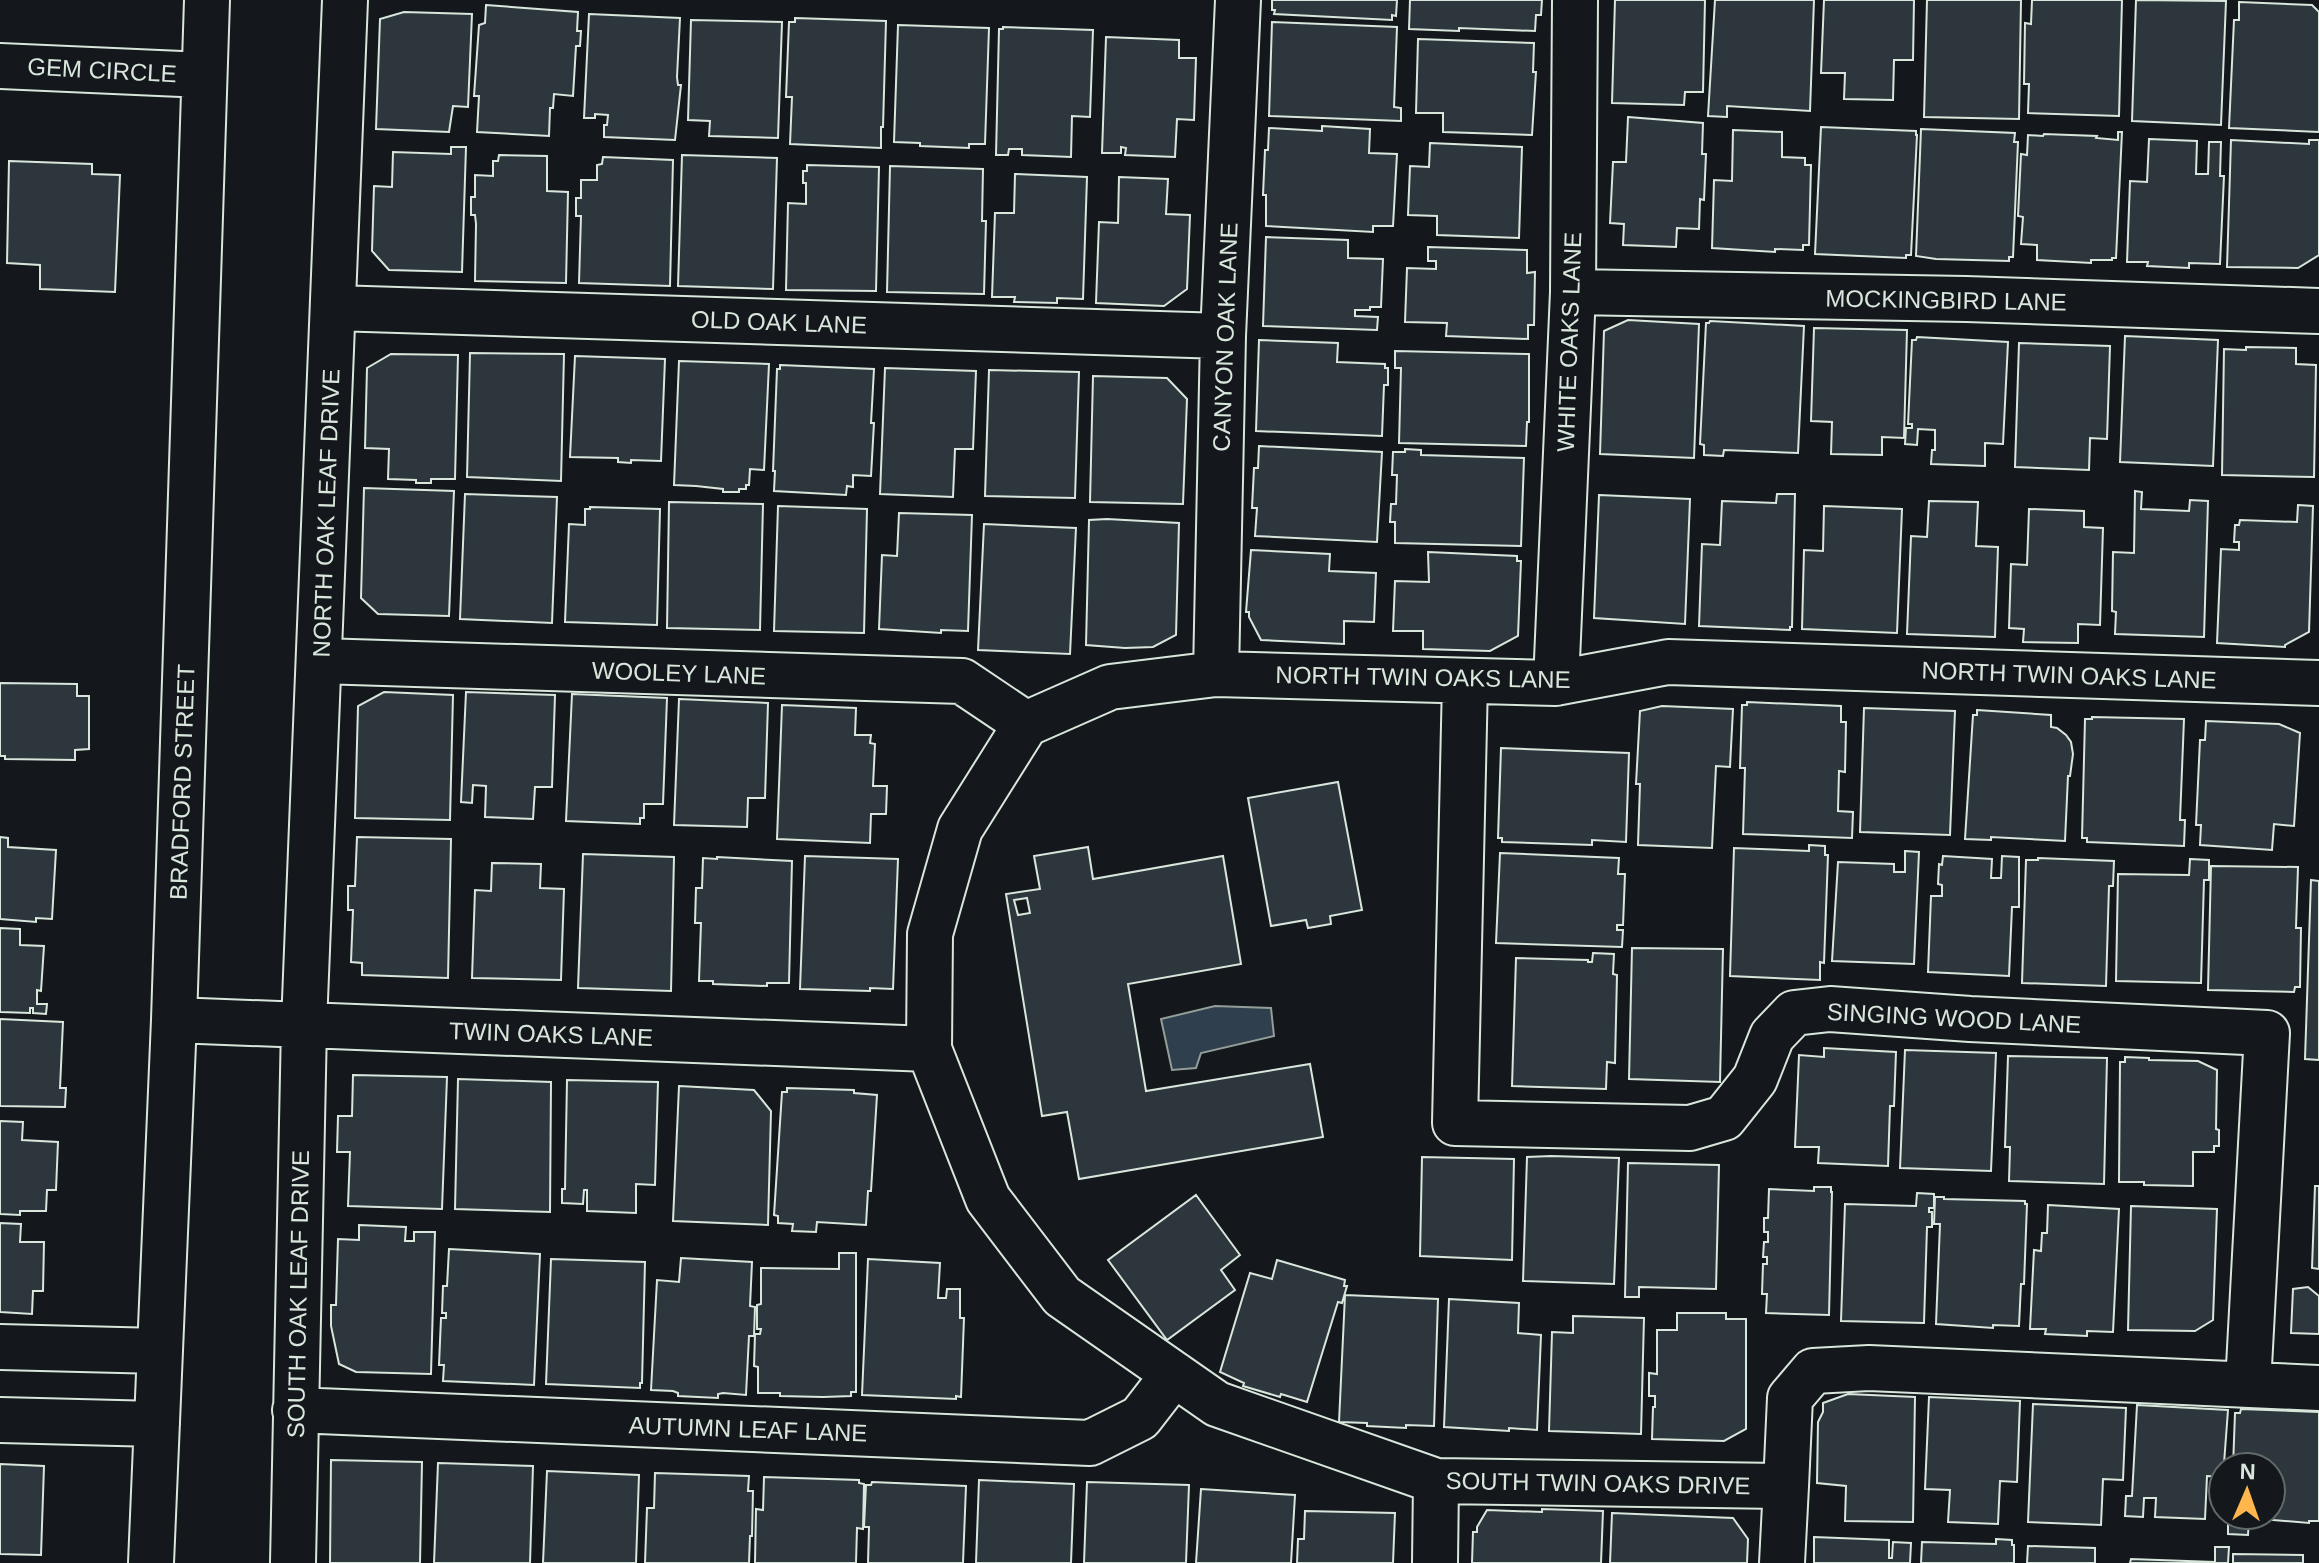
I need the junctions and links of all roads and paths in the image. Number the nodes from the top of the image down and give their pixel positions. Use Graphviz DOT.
graph roads {
  1 [pos="207,0"];
  2 [pos="345,0"];
  3 [pos="1228,0"];
  4 [pos="1575,0"];
  5 [pos="0,66"];
  6 [pos="204,75"];
  7 [pos="1573,292"];
  8 [pos="334,308"];
  9 [pos="2319,311"];
  10 [pos="1223,336"];
  11 [pos="320,661"];
  12 [pos="1216,674"];
  13 [pos="1465,681"];
  14 [pos="1556,683"];
  15 [pos="2319,683"];
  16 [pos="1026,724"];
  17 [pos="174,1020"];
  18 [pos="304,1025"];
  19 [pos="929,1049"];
  20 [pos="0,1347"];
  21 [pos="160,1351"];
  22 [pos="1174,1374"];
  23 [pos="2248,1385"];
  24 [pos="2319,1388"];
  25 [pos="295,1410"];
  26 [pos="0,1420"];
  27 [pos="157,1424"];
  28 [pos="1436,1481"];
  29 [pos="1786,1486"];
  30 [pos="151,1563"];
  31 [pos="293,1563"];
  32 [pos="1435,1563"];
  33 [pos="1782,1563"];
  1 -- 6 [label="street, BRADFORD STREET"];
  2 -- 8 [label="street, NORTH OAK LEAF DRIVE"];
  3 -- 10 [label="street, CANYON OAK LANE"];
  4 -- 7 [label="street, WHITE OAKS LANE"];
  5 -- 6 [label="street, GEM CIRCLE"];
  6 -- 17 [label="street, BRADFORD STREET"];
  7 -- 9 [label="street, MOCKINGBIRD LANE"];
  7 -- 14 [label="street, WHITE OAKS LANE"];
  8 -- 10 [label="street, OLD OAK LANE"];
  8 -- 11 [label="street, NORTH OAK LEAF DRIVE"];
  10 -- 12 [label="street, CANYON OAK LANE"];
  11 -- 16 [label="street, WOOLEY LANE"];
  11 -- 18 [label="street, NORTH OAK LEAF DRIVE"];
  12 -- 13 [label="street, NORTH TWIN OAKS LANE"];
  12 -- 16 [label="street, NORTH TWIN OAKS LANE"];
  13 -- 14 [label="street, NORTH TWIN OAKS LANE"];
  13 -- 23 [label="street, SINGING WOOD LANE"];
  14 -- 15 [label="street, NORTH TWIN OAKS LANE"];
  16 -- 19 [label="street"];
  17 -- 18 [label="street, TWIN OAKS LANE"];
  17 -- 21 [label="street, BRADFORD STREET"];
  18 -- 19 [label="street, TWIN OAKS LANE"];
  18 -- 25 [label="street, SOUTH OAK LEAF DRIVE"];
  19 -- 22 [label="street, SOUTH TWIN OAKS DRIVE"];
  20 -- 21 [label="street"];
  21 -- 27 [label="street, BRADFORD STREET"];
  22 -- 25 [label="street, AUTUMN LEAF LANE"];
  22 -- 28 [label="street, SOUTH TWIN OAKS DRIVE"];
  23 -- 24 [label="street, SOUTH TWIN OAKS DRIVE"];
  23 -- 29 [label="street, SOUTH TWIN OAKS DRIVE"];
  25 -- 31 [label="street, SOUTH OAK LEAF DRIVE"];
  26 -- 27 [label="street"];
  27 -- 30 [label="street, BRADFORD STREET"];
  28 -- 29 [label="street, SOUTH TWIN OAKS DRIVE"];
  28 -- 32 [label="street"];
  29 -- 33 [label="street"];
}
